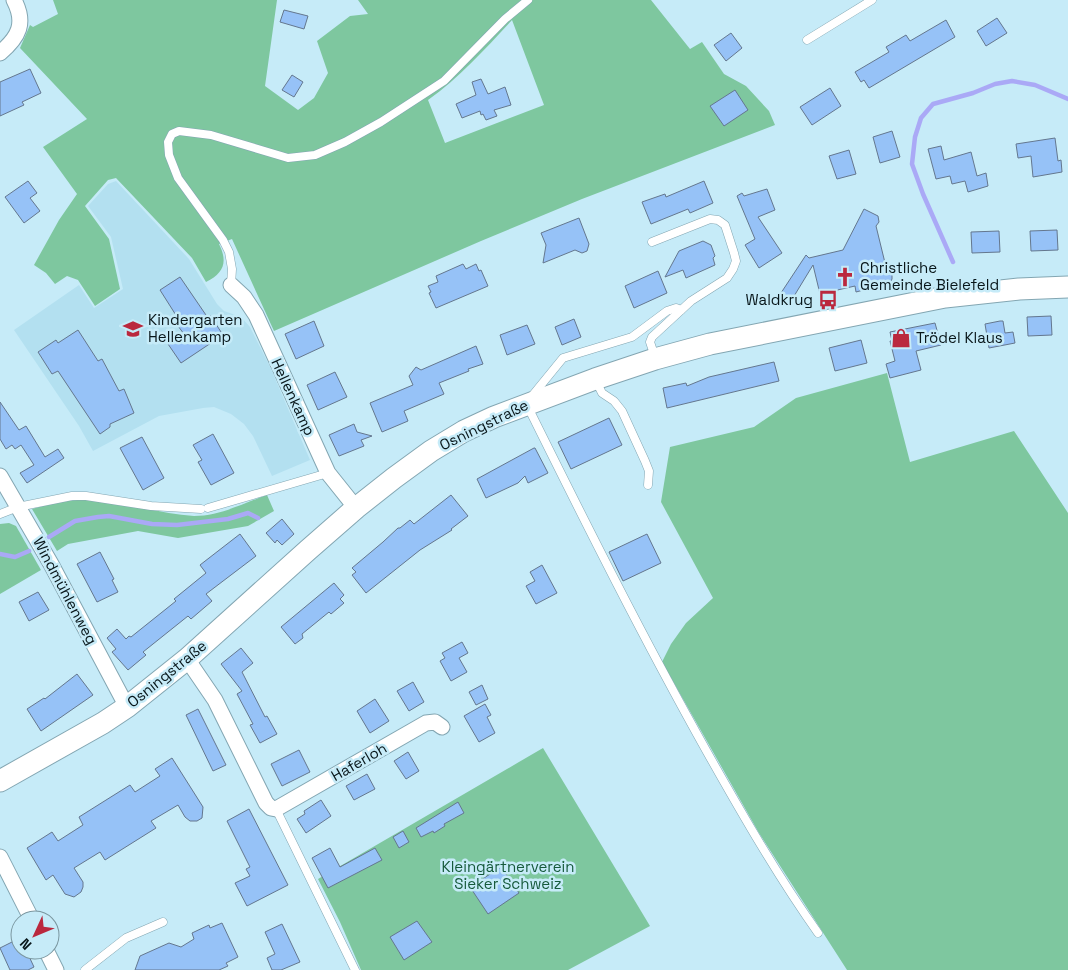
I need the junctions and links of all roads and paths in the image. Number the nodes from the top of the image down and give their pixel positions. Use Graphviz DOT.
graph roads {
  1 [pos="14,0"];
  2 [pos="528,0"];
  3 [pos="872,0"];
  4 [pos="807,40"];
  5 [pos="0,53"];
  6 [pos="652,242"];
  7 [pos="231,285"];
  8 [pos="1068,287"];
  9 [pos="681,310"];
  10 [pos="655,359"];
  11 [pos="595,379"];
  12 [pos="526,404"];
  13 [pos="328,473"];
  14 [pos="0,476"];
  15 [pos="648,485"];
  16 [pos="18,507"];
  17 [pos="356,508"];
  18 [pos="0,514"];
  19 [pos="187,660"];
  20 [pos="127,707"];
  21 [pos="442,726"];
  22 [pos="0,781"];
  23 [pos="276,809"];
  24 [pos="0,856"];
  25 [pos="27,910"];
  26 [pos="163,922"];
  27 [pos="818,933"];
  28 [pos="85,970"];
  29 [pos="355,970"];
  1 -- 5 [label="street"];
  2 -- 7 [label="lane"];
  3 -- 4 [label="lane"];
  6 -- 9 [label="lane"];
  7 -- 13 [label="street, Hellenkamp"];
  8 -- 10 [label="main road, Osningstraße"];
  9 -- 10 [label="lane"];
  9 -- 12 [label="lane"];
  10 -- 11 [label="main road, Osningstraße"];
  11 -- 12 [label="main road, Osningstraße"];
  11 -- 15 [label="lane"];
  12 -- 17 [label="main road, Osningstraße"];
  12 -- 27 [label="lane"];
  13 -- 16 [label="lane"];
  13 -- 17 [label="street, Hellenkamp"];
  14 -- 16 [label="street, Windmühlenweg"];
  16 -- 18 [label="lane"];
  16 -- 20 [label="street, Windmühlenweg"];
  17 -- 19 [label="main road, Osningstraße"];
  19 -- 20 [label="main road, Osningstraße"];
  19 -- 23 [label="street"];
  20 -- 22 [label="main road, Osningstraße"];
  21 -- 23 [label="street, Haferloh"];
  23 -- 29 [label="lane"];
  24 -- 25 [label="street"];
  26 -- 28 [label="lane"];
}
